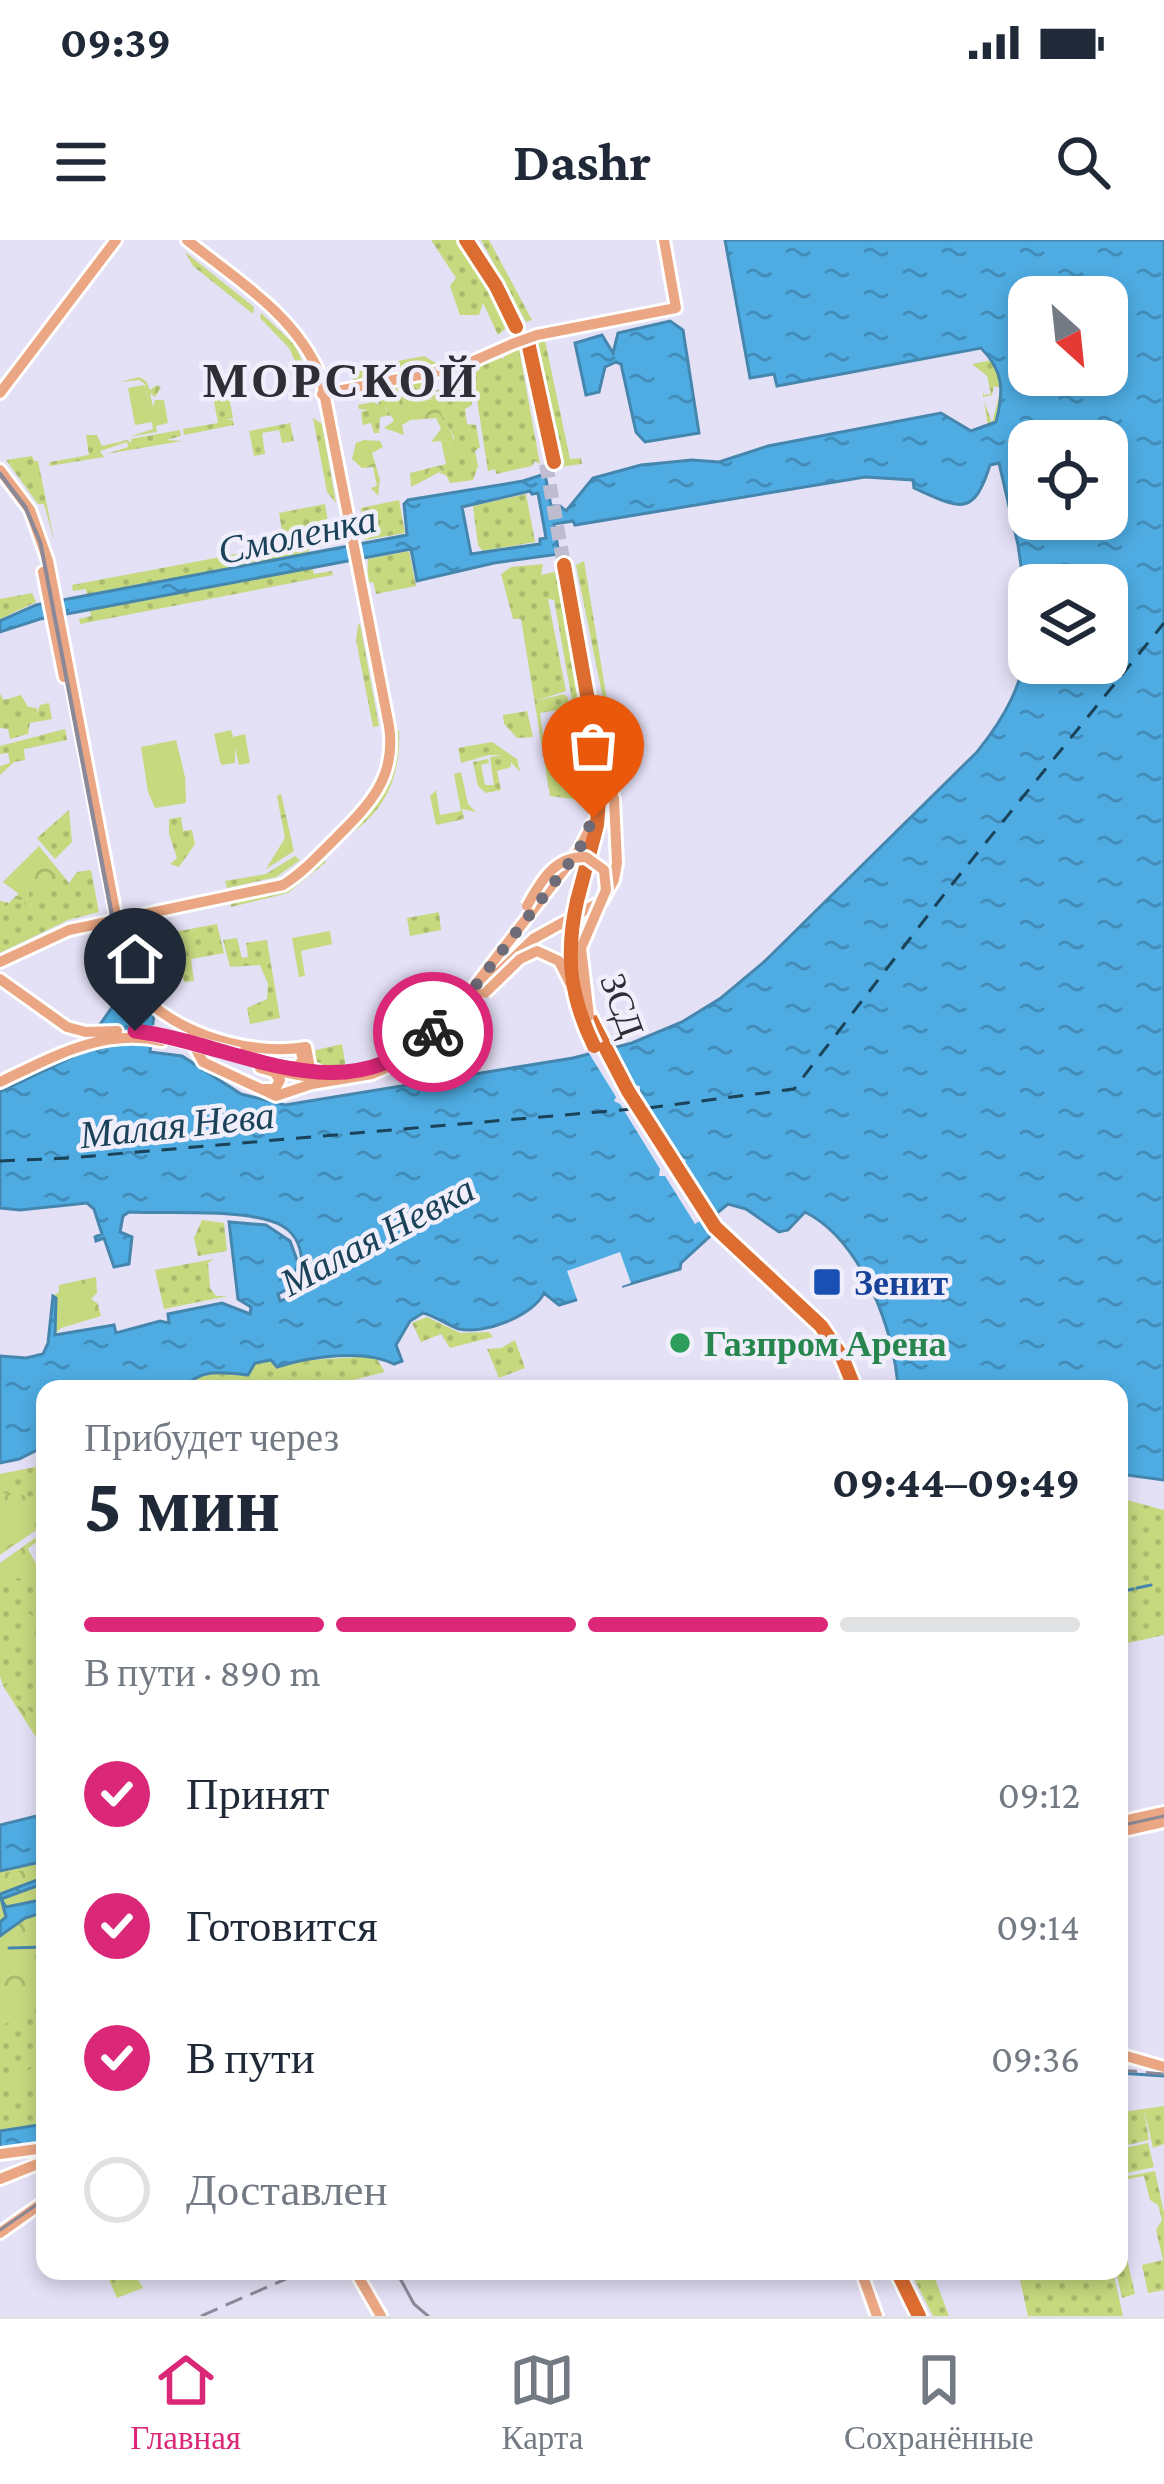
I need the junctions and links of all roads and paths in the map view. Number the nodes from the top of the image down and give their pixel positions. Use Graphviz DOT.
graph roads {
  1 [pos="113,240"];
  2 [pos="176,240"];
  3 [pos="187,240"];
  4 [pos="466,240"];
  5 [pos="477,240"];
  6 [pos="662,240"];
  7 [pos="522,335"];
  8 [pos="0,390"];
  9 [pos="323,392"];
  10 [pos="550,463"];
  11 [pos="0,474"];
  12 [pos="598,755"];
  13 [pos="608,778"];
  14 [pos="594,857"];
  15 [pos="526,913"];
  16 [pos="112,918"];
  17 [pos="0,959"];
  18 [pos="0,979"];
  19 [pos="483,987"];
  20 [pos="131,988"];
  21 [pos="574,994"];
  22 [pos="458,1004"];
  23 [pos="589,1016"];
  24 [pos="185,1030"];
  25 [pos="120,1031"];
  26 [pos="218,1040"];
  27 [pos="304,1049"];
  28 [pos="238,1058"];
  29 [pos="252,1064"];
  30 [pos="281,1066"];
  31 [pos="25,1068"];
  32 [pos="326,1074"];
  33 [pos="0,1079"];
  34 [pos="340,1080"];
  35 [pos="842,1380"];
  36 [pos="851,1380"];
  37 [pos="1164,1812"];
  38 [pos="1128,1820"];
  39 [pos="1164,1822"];
  40 [pos="1128,1830"];
  41 [pos="1128,2054"];
  42 [pos="1164,2064"];
  43 [pos="36,2150"];
  44 [pos="0,2154"];
  45 [pos="36,2164"];
  46 [pos="0,2179"];
  47 [pos="36,2206"];
  48 [pos="0,2231"];
  49 [pos="360,2280"];
  50 [pos="863,2280"];
  51 [pos="905,2280"];
  52 [pos="381,2316"];
  53 [pos="877,2316"];
  54 [pos="923,2316"];
  1 -- 8 [label="main road"];
  2 -- 9 [label="main road"];
  3 -- 9 [label="main road"];
  4 -- 7 [label="highway"];
  5 -- 7 [label="highway"];
  6 -- 7 [label="main road"];
  7 -- 9 [label="main road"];
  7 -- 10 [label="highway"];
  9 -- 16 [label="main road"];
  11 -- 16 [label="main road"];
  12 -- 13 [label="highway, ЗСД"];
  12 -- 14 [label="highway, ЗСД"];
  12 -- 15 [label="main road, bridge"];
  13 -- 14 [label="highway, ЗСД"];
  13 -- 19 [label="main road"];
  14 -- 21 [label="highway, ЗСД, bridge"];
  14 -- 23 [label="highway, ЗСД, bridge"];
  15 -- 19 [label="main road"];
  15 -- 22 [label="main road"];
  15 -- 23 [label="main road, bridge"];
  16 -- 17 [label="main road"];
  16 -- 20 [label="main road"];
  18 -- 25 [label="main road"];
  19 -- 21 [label="main road, bridge"];
  19 -- 22 [label="main road"];
  19 -- 34 [label="main road"];
  20 -- 24 [label="main road"];
  20 -- 27 [label="main road"];
  21 -- 35 [label="highway, ЗСД, bridge"];
  22 -- 32 [label="main road"];
  23 -- 36 [label="highway, ЗСД"];
  24 -- 26 [label="main road"];
  24 -- 34 [label="main road"];
  25 -- 28 [label="main road, bridge"];
  25 -- 31 [label="main road"];
  26 -- 27 [label="main road"];
  26 -- 29 [label="main road"];
  27 -- 30 [label="main road"];
  27 -- 32 [label="main road"];
  28 -- 29 [label="main road"];
  28 -- 30 [label="main road"];
  28 -- 31 [label="main road, bridge"];
  29 -- 34 [label="main road"];
  30 -- 32 [label="main road"];
  31 -- 33 [label="main road"];
  37 -- 38 [label="main road"];
  39 -- 40 [label="main road"];
  41 -- 42 [label="main road"];
  43 -- 44 [label="main road"];
  45 -- 46 [label="main road"];
  47 -- 48 [label="main road"];
  49 -- 52 [label="main road"];
  50 -- 53 [label="main road"];
  51 -- 54 [label="highway"];
}
